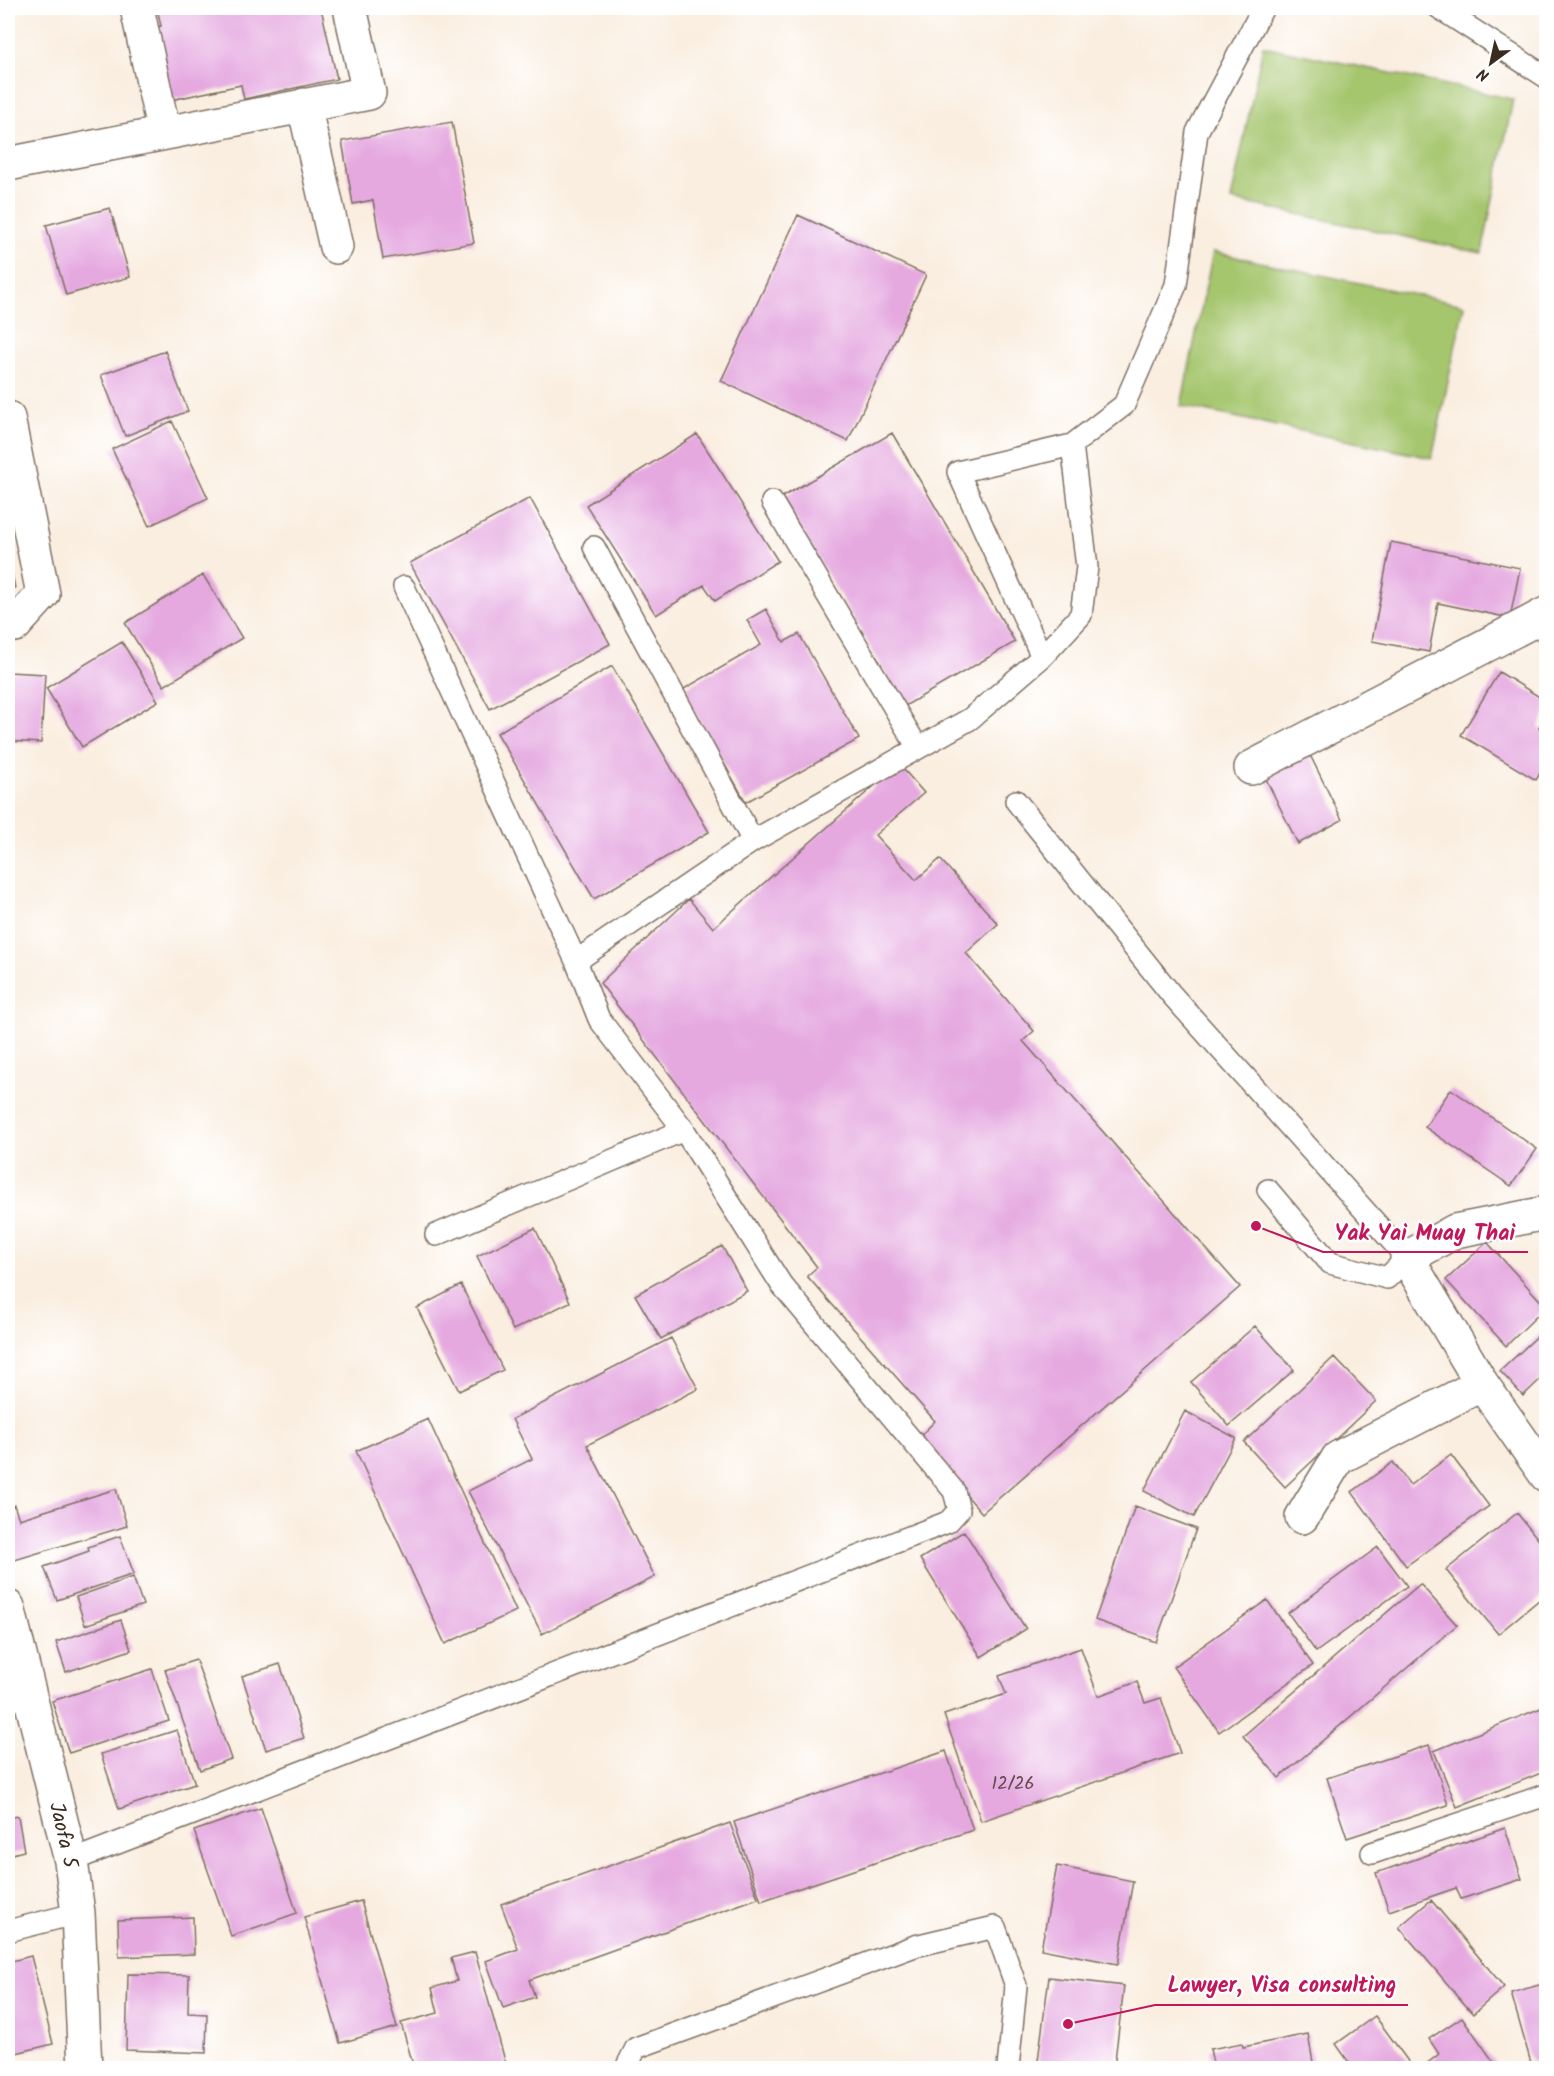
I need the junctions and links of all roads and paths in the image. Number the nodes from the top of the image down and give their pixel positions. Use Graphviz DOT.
graph roads {
  1 [pos="137,8"];
  2 [pos="350,8"];
  3 [pos="1263,8"];
  4 [pos="1439,8"];
  5 [pos="1546,77"];
  6 [pos="304,105"];
  7 [pos="164,133"];
  8 [pos="8,164"];
  9 [pos="336,247"];
  10 [pos="8,418"];
  11 [pos="1072,445"];
  12 [pos="772,502"];
  13 [pos="594,547"];
  14 [pos="404,587"];
  15 [pos="1546,614"];
  16 [pos="8,626"];
  17 [pos="1042,657"];
  18 [pos="918,748"];
  19 [pos="1251,768"];
  20 [pos="1016,801"];
  21 [pos="753,841"];
  22 [pos="576,961"];
  23 [pos="684,1130"];
  24 [pos="1268,1190"];
  25 [pos="1546,1213"];
  26 [pos="436,1235"];
  27 [pos="1407,1258"];
  28 [pos="1482,1384"];
  29 [pos="1546,1475"];
  30 [pos="1302,1517"];
  31 [pos="8,1607"];
  32 [pos="1546,1795"];
  33 [pos="1372,1853"];
  34 [pos="71,1861"];
  35 [pos="78,1913"];
  36 [pos="8,1931"];
  37 [pos="85,2068"];
  38 [pos="626,2068"];
  39 [pos="1008,2068"];
  1 -- 7 [label="street"];
  2 -- 6 [label="street"];
  3 -- 11 [label="lane"];
  4 -- 5 [label="lane"];
  6 -- 7 [label="street"];
  6 -- 9 [label="street"];
  7 -- 8 [label="street"];
  10 -- 16 [label="street"];
  11 -- 17 [label="lane"];
  11 -- 17 [label="lane"];
  12 -- 18 [label="lane"];
  13 -- 21 [label="lane"];
  14 -- 22 [label="lane"];
  15 -- 19 [label="street"];
  17 -- 18 [label="lane"];
  18 -- 21 [label="lane"];
  20 -- 27 [label="lane"];
  21 -- 22 [label="lane"];
  22 -- 23 [label="lane"];
  23 -- 26 [label="lane"];
  23 -- 34 [label="lane"];
  24 -- 27 [label="lane"];
  25 -- 27 [label="street"];
  27 -- 28 [label="street"];
  28 -- 29 [label="street"];
  28 -- 30 [label="street"];
  31 -- 34 [label="street, Jaofa 5"];
  32 -- 33 [label="lane"];
  34 -- 35 [label="street, Jaofa 5"];
  35 -- 36 [label="lane"];
  35 -- 37 [label="street, Jaofa 5"];
  38 -- 39 [label="lane"];
}
